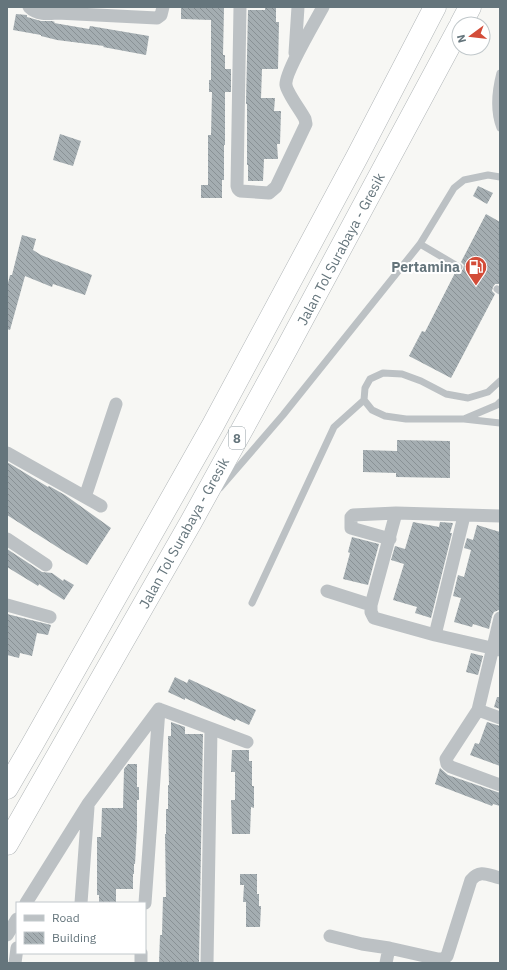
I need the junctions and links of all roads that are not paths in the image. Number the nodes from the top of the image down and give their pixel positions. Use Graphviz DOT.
graph roads {
  1 [pos="29,7"];
  2 [pos="163,7"];
  3 [pos="240,7"];
  4 [pos="298,7"];
  5 [pos="323,7"];
  6 [pos="435,7"];
  7 [pos="470,7"];
  8 [pos="61,10"];
  9 [pos="115,11"];
  10 [pos="465,16"];
  11 [pos="451,43"];
  12 [pos="295,58"];
  13 [pos="500,73"];
  14 [pos="500,128"];
  15 [pos="500,177"];
  16 [pos="420,244"];
  17 [pos="458,267"];
  18 [pos="500,381"];
  19 [pos="364,400"];
  20 [pos="500,402"];
  21 [pos="116,404"];
  22 [pos="464,419"];
  23 [pos="500,423"];
  24 [pos="7,453"];
  25 [pos="85,498"];
  26 [pos="101,506"];
  27 [pos="396,513"];
  28 [pos="464,516"];
  29 [pos="500,516"];
  30 [pos="191,522"];
  31 [pos="7,539"];
  32 [pos="390,539"];
  33 [pos="46,565"];
  34 [pos="327,591"];
  35 [pos="252,603"];
  36 [pos="371,604"];
  37 [pos="7,605"];
  38 [pos="50,617"];
  39 [pos="500,618"];
  40 [pos="435,635"];
  41 [pos="496,649"];
  42 [pos="159,709"];
  43 [pos="478,710"];
  44 [pos="500,718"];
  45 [pos="211,729"];
  46 [pos="247,742"];
  47 [pos="500,785"];
  48 [pos="7,788"];
  49 [pos="88,804"];
  50 [pos="7,844"];
  51 [pos="500,878"];
  52 [pos="27,902"];
  53 [pos="80,902"];
  54 [pos="145,902"];
  55 [pos="16,921"];
  56 [pos="7,935"];
  57 [pos="330,936"];
  58 [pos="389,948"];
  59 [pos="207,963"];
  60 [pos="386,963"];
  1 -- 8 [label="street"];
  2 -- 9 [label="street"];
  3 -- 12 [label="street"];
  4 -- 12 [label="street"];
  5 -- 12 [label="street"];
  6 -- 48 [label="highway, Jalan Tol Surabaya - Gresik / 8"];
  7 -- 10 [label="highway"];
  8 -- 9 [label="street"];
  11 -- 30 [label="highway, Jalan Tol Surabaya - Gresik / 8"];
  13 -- 14 [label="lane"];
  15 -- 16 [label="lane"];
  16 -- 17 [label="lane"];
  16 -- 30 [label="lane"];
  18 -- 19 [label="lane"];
  19 -- 22 [label="lane"];
  19 -- 35 [label="lane"];
  20 -- 22 [label="lane"];
  21 -- 25 [label="street"];
  22 -- 23 [label="lane"];
  24 -- 25 [label="street"];
  25 -- 26 [label="street"];
  27 -- 28 [label="street"];
  27 -- 32 [label="street"];
  27 -- 32 [label="street"];
  28 -- 29 [label="street"];
  28 -- 40 [label="street"];
  30 -- 50 [label="highway, Jalan Tol Surabaya - Gresik / 8"];
  31 -- 33 [label="street"];
  32 -- 36 [label="street"];
  34 -- 36 [label="street"];
  36 -- 40 [label="street"];
  37 -- 38 [label="street"];
  39 -- 41 [label="street"];
  40 -- 41 [label="street"];
  41 -- 43 [label="street"];
  42 -- 45 [label="street"];
  42 -- 49 [label="street"];
  42 -- 54 [label="street"];
  43 -- 44 [label="street"];
  43 -- 47 [label="street"];
  45 -- 46 [label="street"];
  45 -- 59 [label="street"];
  49 -- 52 [label="street"];
  49 -- 53 [label="street"];
  51 -- 58 [label="street"];
  55 -- 56 [label="street"];
  57 -- 58 [label="street"];
  58 -- 60 [label="street"];
}
